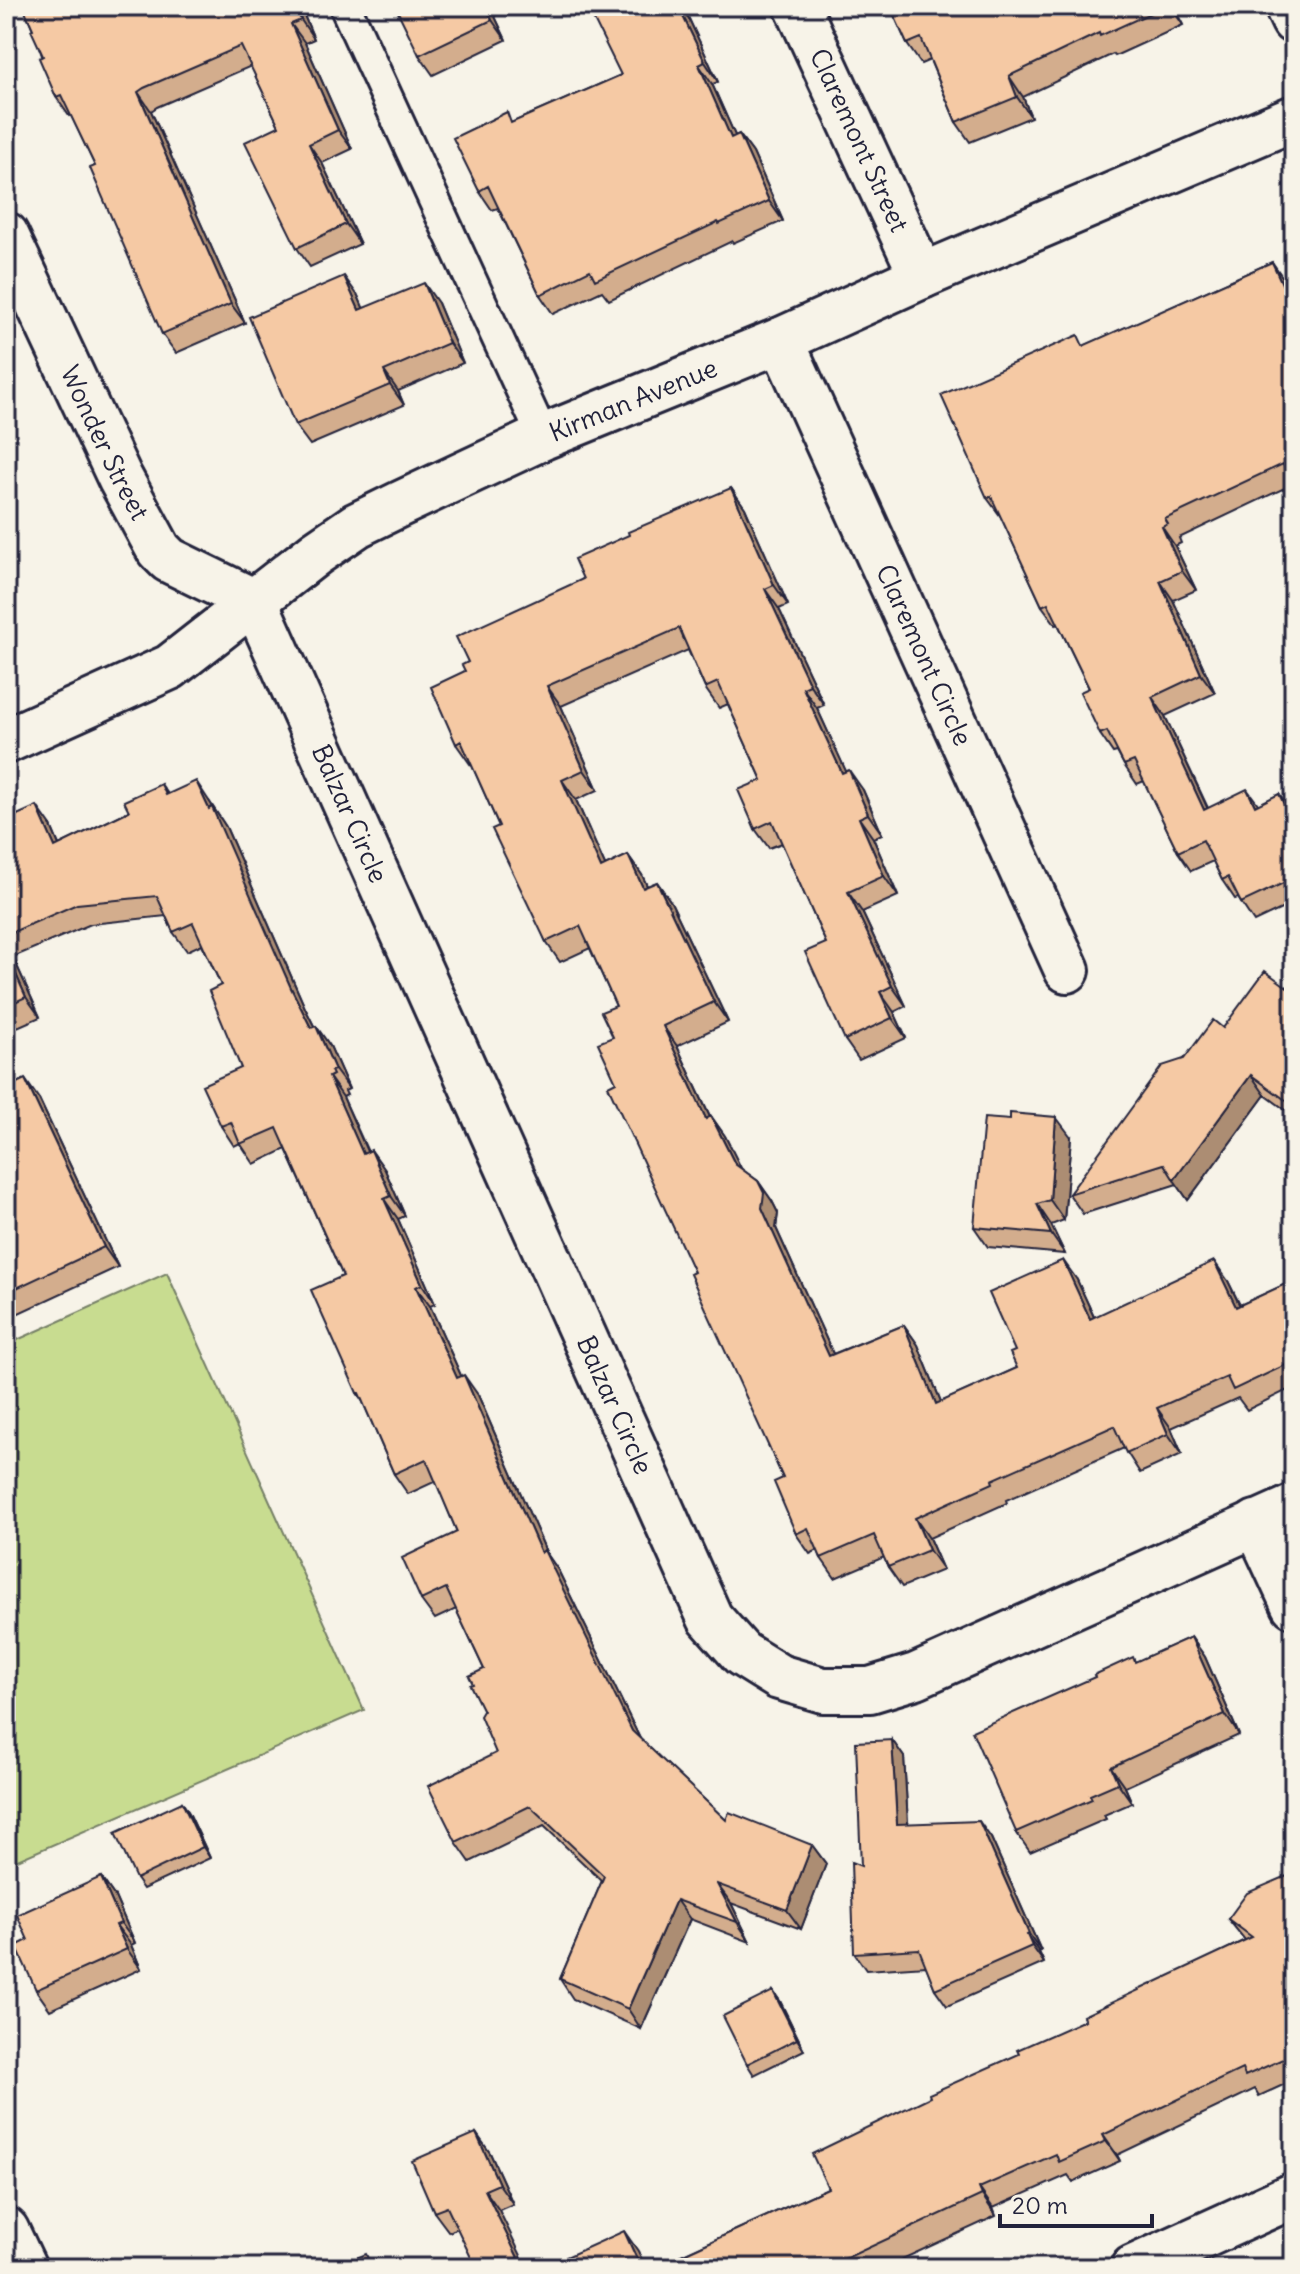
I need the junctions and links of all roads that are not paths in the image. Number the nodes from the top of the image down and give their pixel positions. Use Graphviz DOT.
graph roads {
  1 [pos="345,6"];
  2 [pos="797,6"];
  3 [pos="1287,6"];
  4 [pos="1294,21"];
  5 [pos="1294,118"];
  6 [pos="6,235"];
  7 [pos="922,276"];
  8 [pos="781,340"];
  9 [pos="543,437"];
  10 [pos="255,602"];
  11 [pos="6,741"];
  12 [pos="1067,970"];
  13 [pos="1275,1515"];
  14 [pos="1294,1605"];
  15 [pos="1294,2195"];
  16 [pos="1133,2268"];
  1 -- 9 [label="lane"];
  2 -- 7 [label="street, Claremont Street"];
  3 -- 4 [label="street"];
  5 -- 7 [label="street, Kirman Avenue"];
  6 -- 10 [label="street, Wonder Street"];
  7 -- 8 [label="street, Kirman Avenue"];
  8 -- 9 [label="street, Kirman Avenue"];
  8 -- 12 [label="street, Claremont Circle"];
  9 -- 10 [label="street, Kirman Avenue"];
  10 -- 11 [label="street, Kirman Avenue"];
  10 -- 13 [label="street, Balzar Circle"];
  13 -- 14 [label="street"];
  15 -- 16 [label="street"];
}
